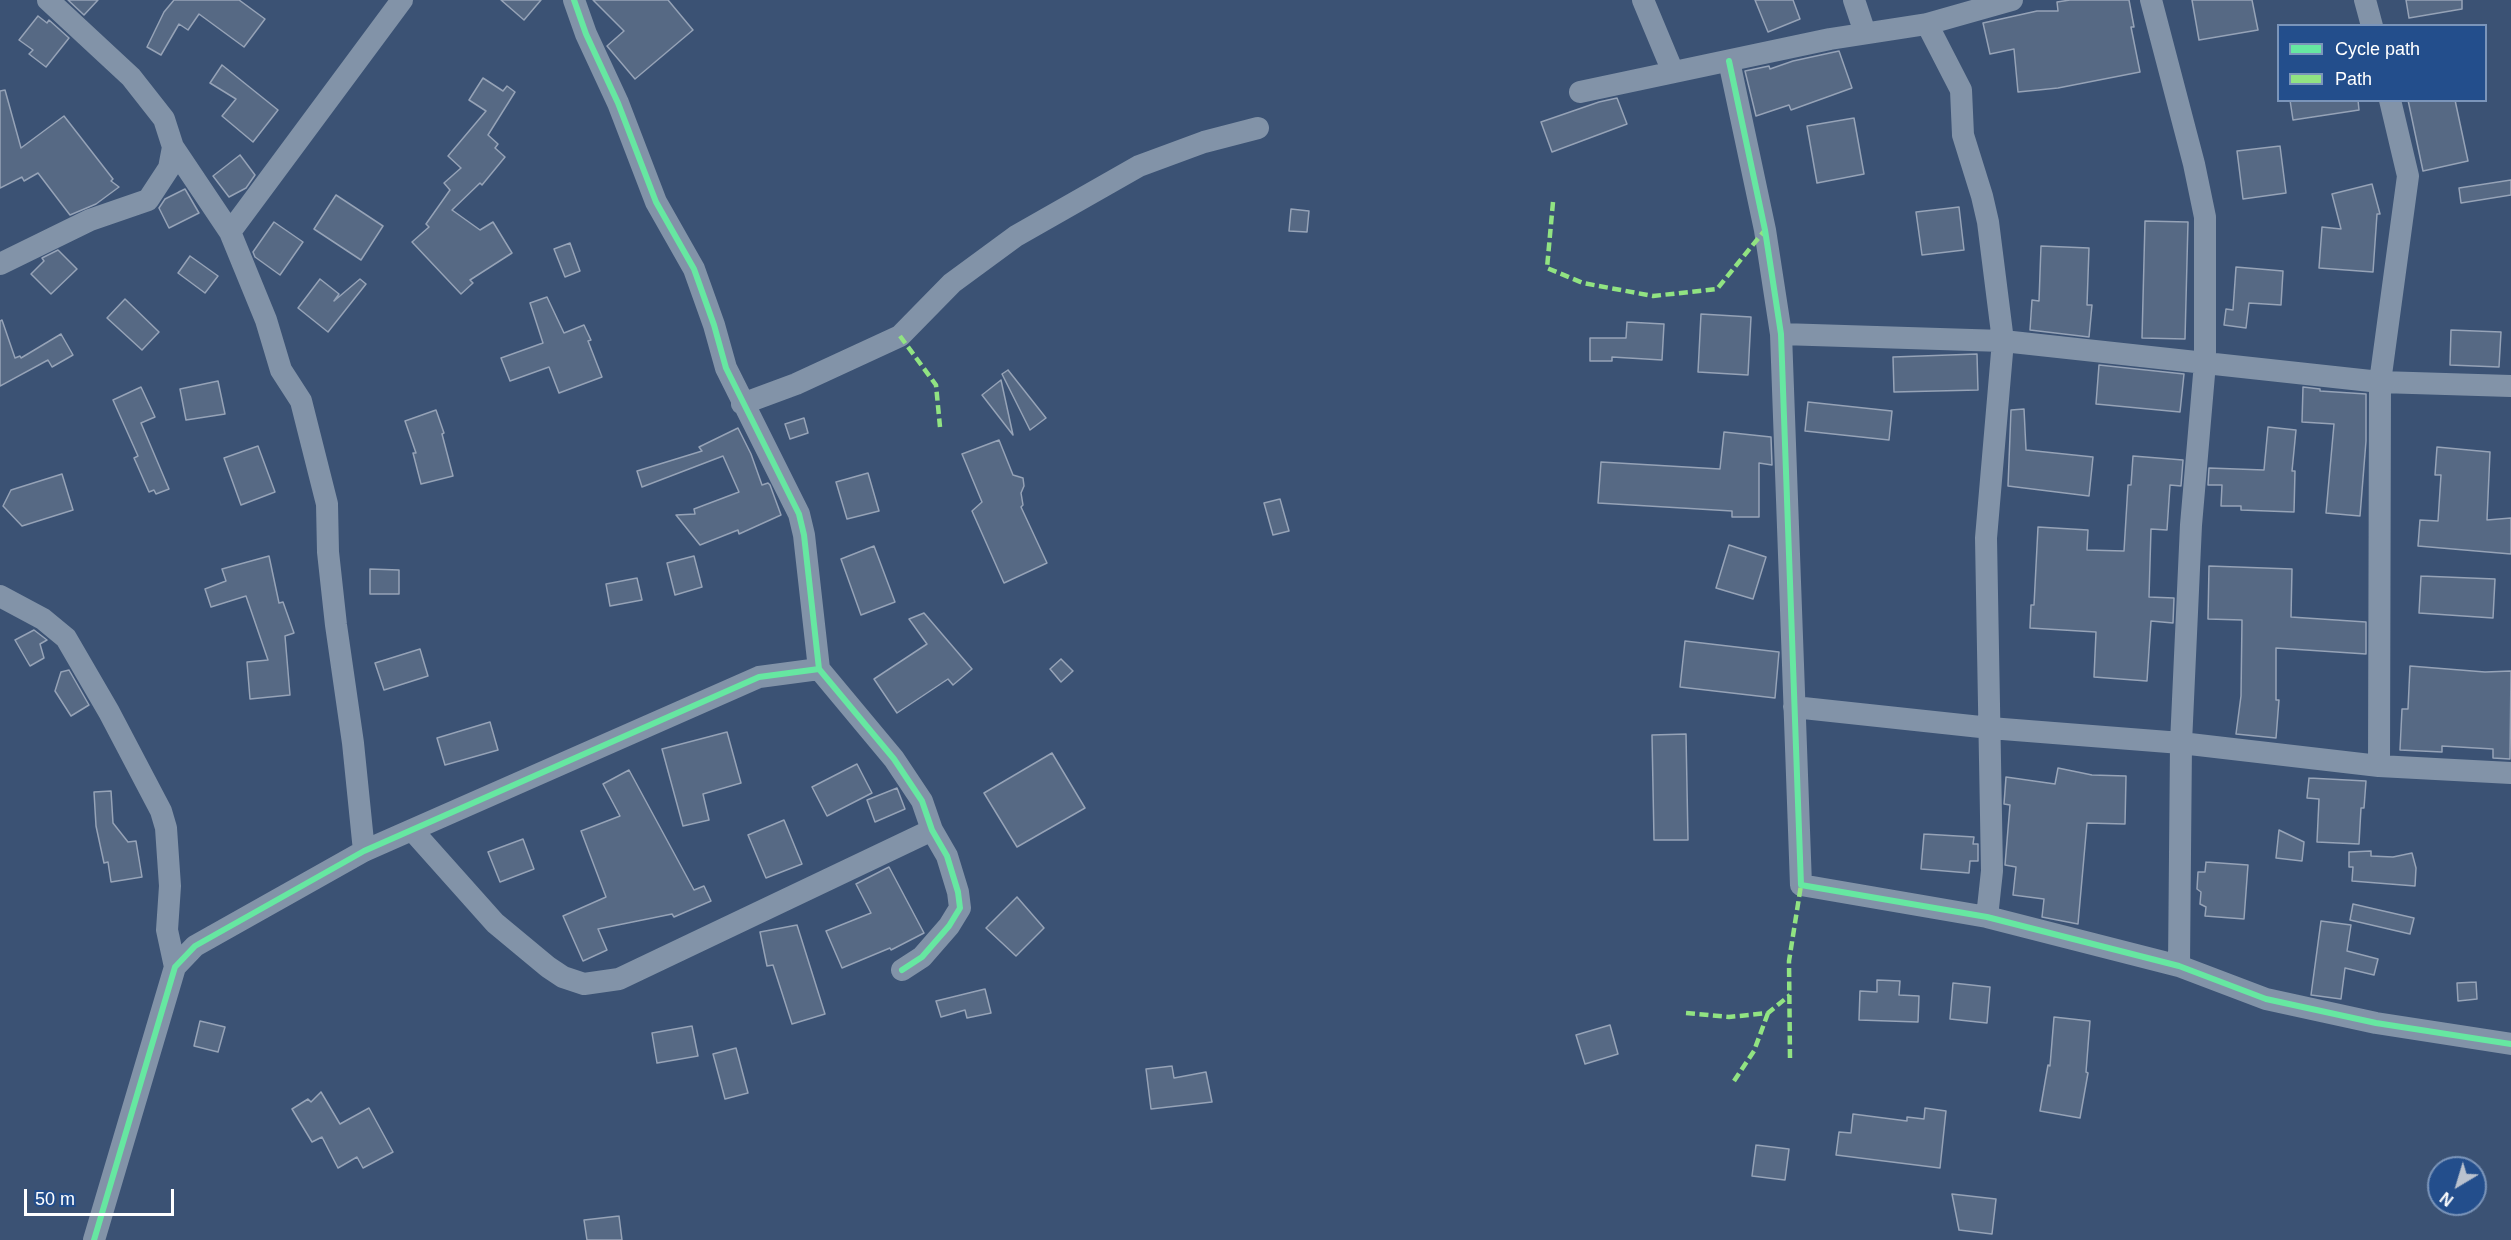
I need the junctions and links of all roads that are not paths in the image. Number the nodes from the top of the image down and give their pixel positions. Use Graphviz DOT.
graph roads {
  1 [pos="48,0"];
  2 [pos="402,0"];
  3 [pos="574,0"];
  4 [pos="1643,0"];
  5 [pos="1854,0"];
  6 [pos="2012,0"];
  7 [pos="2151,0"];
  8 [pos="2365,0"];
  9 [pos="1927,24"];
  10 [pos="2371,24"];
  11 [pos="1865,33"];
  12 [pos="1729,61"];
  13 [pos="1673,72"];
  14 [pos="1580,92"];
  15 [pos="2390,102"];
  16 [pos="1258,128"];
  17 [pos="173,147"];
  18 [pos="230,232"];
  19 [pos="0,264"];
  20 [pos="1781,334"];
  21 [pos="2003,341"];
  22 [pos="2205,363"];
  23 [pos="2380,382"];
  24 [pos="2511,386"];
  25 [pos="742,404"];
  26 [pos="0,596"];
  27 [pos="819,669"];
  28 [pos="1794,707"];
  29 [pos="1990,728"];
  30 [pos="2181,743"];
  31 [pos="2379,766"];
  32 [pos="2511,773"];
  33 [pos="412,830"];
  34 [pos="932,830"];
  35 [pos="364,851"];
  36 [pos="1987,917"];
  37 [pos="2179,966"];
  38 [pos="175,968"];
  39 [pos="902,970"];
  40 [pos="2511,1044"];
  41 [pos="94,1240"];
  1 -- 17 [label="street"];
  2 -- 18 [label="street"];
  3 -- 25 [label="street"];
  4 -- 13 [label="street"];
  5 -- 11 [label="street"];
  6 -- 9 [label="street"];
  7 -- 22 [label="street"];
  8 -- 10 [label="street"];
  9 -- 11 [label="street"];
  9 -- 21 [label="street"];
  11 -- 12 [label="street"];
  12 -- 13 [label="street"];
  12 -- 20 [label="street"];
  13 -- 14 [label="street"];
  15 -- 23 [label="street"];
  16 -- 25 [label="street"];
  17 -- 18 [label="street"];
  17 -- 19 [label="street"];
  18 -- 35 [label="street"];
  20 -- 21 [label="street"];
  20 -- 28 [label="street"];
  21 -- 22 [label="street"];
  21 -- 29 [label="street"];
  22 -- 23 [label="street"];
  22 -- 30 [label="street"];
  23 -- 24 [label="street"];
  23 -- 31 [label="street"];
  25 -- 27 [label="street"];
  26 -- 38 [label="street"];
  27 -- 33 [label="street"];
  27 -- 34 [label="street"];
  28 -- 29 [label="street"];
  28 -- 36 [label="street"];
  29 -- 30 [label="street"];
  29 -- 36 [label="street"];
  30 -- 31 [label="street"];
  30 -- 37 [label="street"];
  31 -- 32 [label="street"];
  33 -- 34 [label="street"];
  33 -- 35 [label="street"];
  34 -- 39 [label="street"];
  35 -- 38 [label="street"];
  36 -- 37 [label="street"];
  37 -- 40 [label="street"];
  38 -- 41 [label="street"];
}
